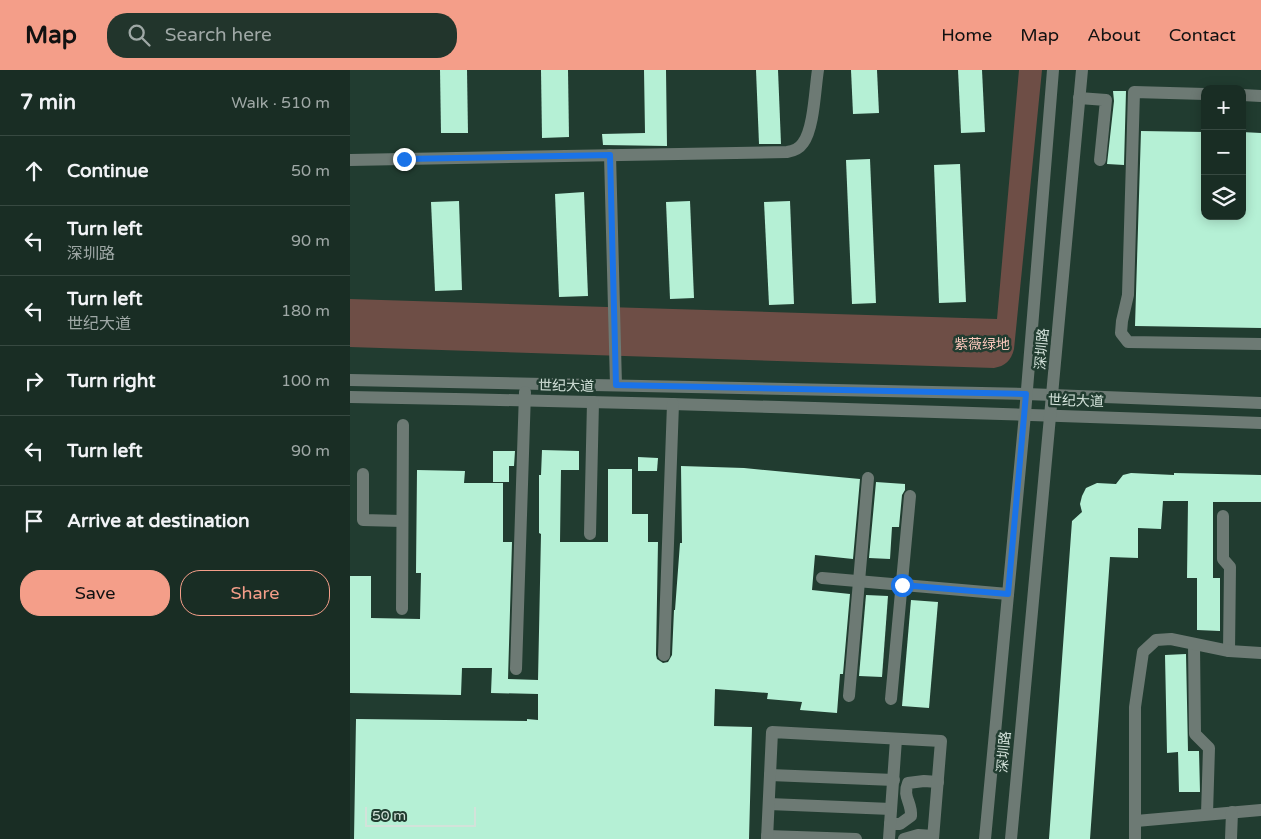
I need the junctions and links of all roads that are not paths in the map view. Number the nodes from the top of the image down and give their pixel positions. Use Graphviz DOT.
graph roads {
  1 [pos="818,70"];
  2 [pos="1053,70"];
  3 [pos="1082,70"];
  4 [pos="1201,94"];
  5 [pos="1246,95"];
  6 [pos="1261,96"];
  7 [pos="1079,98"];
  8 [pos="610,155"];
  9 [pos="350,160"];
  10 [pos="1100,160"];
  11 [pos="1261,344"];
  12 [pos="350,380"];
  13 [pos="525,383"];
  14 [pos="616,385"];
  15 [pos="1026,394"];
  16 [pos="1053,395"];
  17 [pos="350,397"];
  18 [pos="524,400"];
  19 [pos="593,402"];
  20 [pos="1261,403"];
  21 [pos="673,404"];
  22 [pos="1025,414"];
  23 [pos="1051,415"];
  24 [pos="1261,422"];
  25 [pos="402,425"];
  26 [pos="363,474"];
  27 [pos="868,478"];
  28 [pos="910,496"];
  29 [pos="1224,516"];
  30 [pos="402,521"];
  31 [pos="590,534"];
  32 [pos="822,578"];
  33 [pos="859,581"];
  34 [pos="902,585"];
  35 [pos="1008,594"];
  36 [pos="402,609"];
  37 [pos="1194,645"];
  38 [pos="1229,652"];
  39 [pos="1261,653"];
  40 [pos="664,655"];
  41 [pos="516,669"];
  42 [pos="849,696"];
  43 [pos="891,699"];
  44 [pos="896,739"];
  45 [pos="770,776"];
  46 [pos="894,780"];
  47 [pos="938,782"];
  48 [pos="769,804"];
  49 [pos="891,809"];
  50 [pos="1261,810"];
  51 [pos="1232,812"];
  52 [pos="1207,814"];
  53 [pos="1136,821"];
  54 [pos="890,824"];
  55 [pos="767,837"];
  56 [pos="933,838"];
  57 [pos="856,839"];
  58 [pos="889,839"];
  59 [pos="904,839"];
  60 [pos="985,839"];
  61 [pos="1011,839"];
  62 [pos="1135,839"];
  63 [pos="1231,839"];
  1 -- 8 [label="street"];
  2 -- 15 [label="street, 深圳路"];
  3 -- 7 [label="street, 深圳路"];
  4 -- 11 [label="street"];
  5 -- 6 [label="street"];
  7 -- 10 [label="street"];
  7 -- 16 [label="street, 深圳路"];
  8 -- 9 [label="street"];
  8 -- 14 [label="street"];
  12 -- 13 [label="street, 世纪大道"];
  13 -- 14 [label="street, 世纪大道"];
  13 -- 18 [label="street"];
  14 -- 15 [label="street, 世纪大道"];
  15 -- 16 [label="street, 世纪大道"];
  15 -- 22 [label="street, 深圳路"];
  16 -- 20 [label="street, 世纪大道"];
  16 -- 23 [label="street, 深圳路"];
  17 -- 18 [label="street, 世纪大道"];
  18 -- 19 [label="street, 世纪大道"];
  18 -- 41 [label="street"];
  19 -- 21 [label="street, 世纪大道"];
  19 -- 31 [label="street"];
  21 -- 22 [label="street, 世纪大道"];
  21 -- 40 [label="street"];
  22 -- 23 [label="street, 世纪大道"];
  22 -- 35 [label="street, 深圳路"];
  23 -- 24 [label="street, 世纪大道"];
  23 -- 61 [label="street, 深圳路"];
  25 -- 30 [label="street"];
  26 -- 30 [label="street"];
  27 -- 33 [label="street"];
  28 -- 34 [label="street"];
  29 -- 38 [label="street"];
  30 -- 36 [label="street"];
  32 -- 33 [label="street"];
  33 -- 34 [label="street"];
  33 -- 42 [label="street"];
  34 -- 35 [label="street"];
  34 -- 43 [label="street"];
  35 -- 60 [label="street, 深圳路"];
  37 -- 38 [label="street"];
  37 -- 52 [label="street"];
  37 -- 53 [label="street"];
  38 -- 39 [label="street"];
  44 -- 45 [label="street"];
  44 -- 46 [label="street"];
  44 -- 47 [label="street"];
  45 -- 46 [label="street"];
  45 -- 48 [label="street"];
  46 -- 49 [label="street"];
  47 -- 54 [label="street"];
  47 -- 56 [label="street"];
  48 -- 49 [label="street"];
  48 -- 55 [label="street"];
  49 -- 54 [label="street"];
  50 -- 51 [label="street"];
  51 -- 52 [label="street"];
  51 -- 63 [label="street"];
  52 -- 53 [label="street"];
  53 -- 62 [label="street"];
  54 -- 58 [label="street"];
  55 -- 57 [label="street"];
  56 -- 59 [label="street"];
}
